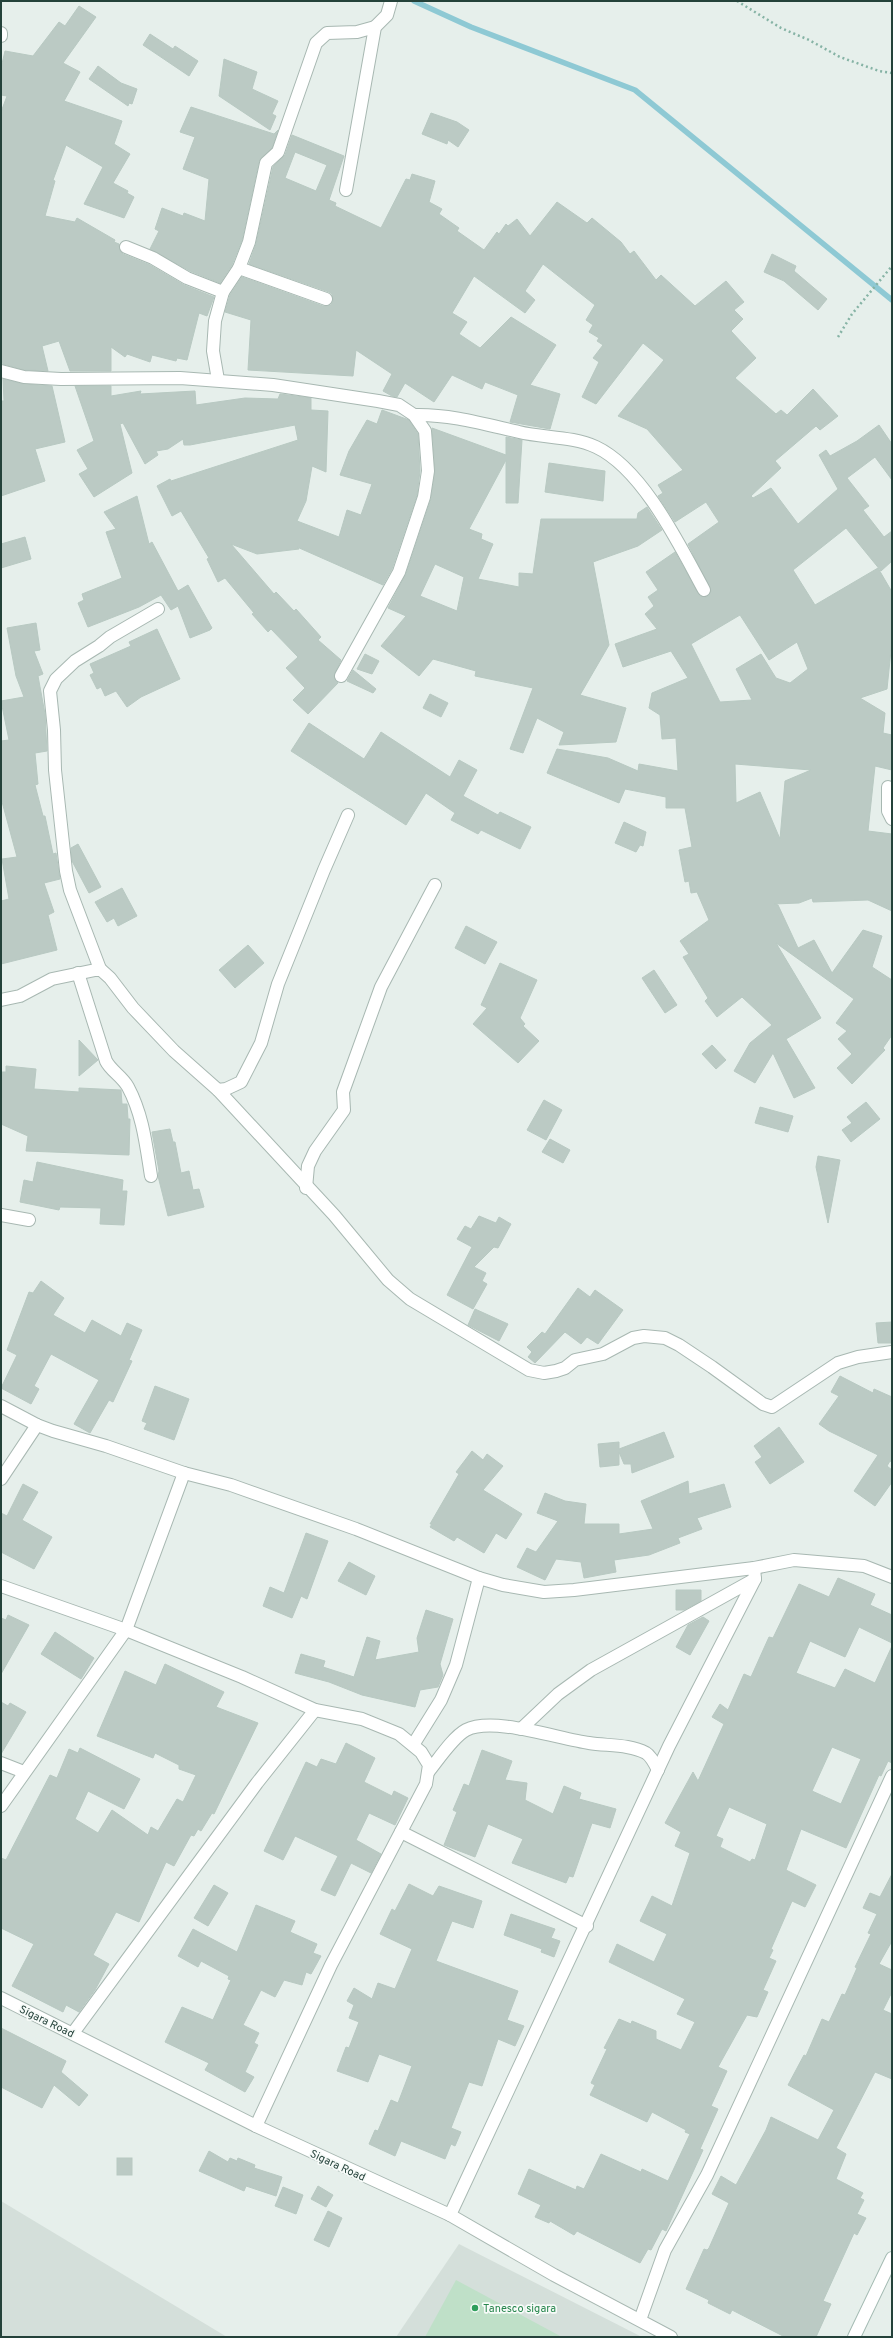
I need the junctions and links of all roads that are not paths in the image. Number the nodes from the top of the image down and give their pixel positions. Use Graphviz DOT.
graph roads {
  1 [pos="391,1"];
  2 [pos="375,27"];
  3 [pos="1,33"];
  4 [pos="1,36"];
  5 [pos="346,190"];
  6 [pos="126,247"];
  7 [pos="239,268"];
  8 [pos="223,292"];
  9 [pos="326,299"];
  10 [pos="1,371"];
  11 [pos="218,380"];
  12 [pos="414,415"];
  13 [pos="704,590"];
  14 [pos="158,609"];
  15 [pos="341,676"];
  16 [pos="888,787"];
  17 [pos="348,815"];
  18 [pos="892,819"];
  19 [pos="435,885"];
  20 [pos="100,969"];
  21 [pos="78,973"];
  22 [pos="1,1000"];
  23 [pos="218,1090"];
  24 [pos="151,1176"];
  25 [pos="306,1188"];
  26 [pos="1,1215"];
  27 [pos="29,1220"];
  28 [pos="892,1352"];
  29 [pos="1,1406"];
  30 [pos="37,1425"];
  31 [pos="184,1473"];
  32 [pos="1,1479"];
  33 [pos="755,1574"];
  34 [pos="892,1577"];
  35 [pos="479,1578"];
  36 [pos="1,1586"];
  37 [pos="126,1630"];
  38 [pos="315,1710"];
  39 [pos="522,1729"];
  40 [pos="413,1745"];
  41 [pos="1,1763"];
  42 [pos="658,1770"];
  43 [pos="429,1771"];
  44 [pos="24,1772"];
  45 [pos="892,1776"];
  46 [pos="888,1791"];
  47 [pos="1,1806"];
  48 [pos="401,1832"];
  49 [pos="587,1926"];
  50 [pos="1,1998"];
  51 [pos="73,2033"];
  52 [pos="256,2126"];
  53 [pos="450,2215"];
  54 [pos="892,2258"];
  55 [pos="640,2320"];
  56 [pos="671,2337"];
  57 [pos="854,2337"];
  1 -- 2 [label="street"];
  2 -- 5 [label="street"];
  2 -- 7 [label="street"];
  3 -- 4 [label="street"];
  6 -- 8 [label="street"];
  7 -- 8 [label="street"];
  7 -- 9 [label="street"];
  8 -- 11 [label="street"];
  10 -- 11 [label="street"];
  11 -- 12 [label="street"];
  12 -- 13 [label="street"];
  12 -- 15 [label="street"];
  14 -- 20 [label="street"];
  16 -- 18 [label="street"];
  17 -- 23 [label="street"];
  19 -- 25 [label="street"];
  20 -- 21 [label="street"];
  20 -- 23 [label="street"];
  21 -- 22 [label="street"];
  21 -- 24 [label="street"];
  23 -- 25 [label="street"];
  25 -- 28 [label="street"];
  26 -- 27 [label="street"];
  29 -- 30 [label="street"];
  30 -- 31 [label="street"];
  30 -- 32 [label="street"];
  31 -- 35 [label="street"];
  31 -- 37 [label="street"];
  33 -- 34 [label="street"];
  33 -- 35 [label="street"];
  33 -- 39 [label="street"];
  33 -- 42 [label="street"];
  35 -- 40 [label="street"];
  36 -- 37 [label="street"];
  37 -- 38 [label="street"];
  37 -- 44 [label="street"];
  38 -- 40 [label="street"];
  38 -- 51 [label="street"];
  39 -- 42 [label="street"];
  39 -- 43 [label="street"];
  40 -- 43 [label="street"];
  41 -- 44 [label="street"];
  42 -- 49 [label="street"];
  43 -- 48 [label="street"];
  44 -- 47 [label="street"];
  45 -- 46 [label="street"];
  46 -- 55 [label="street"];
  48 -- 49 [label="street"];
  48 -- 52 [label="street"];
  49 -- 53 [label="street"];
  50 -- 51 [label="street, Sigara Road"];
  51 -- 52 [label="street, Sigara Road"];
  52 -- 53 [label="street, Sigara Road"];
  53 -- 55 [label="street, Sigara Road"];
  54 -- 57 [label="street"];
  55 -- 56 [label="street, Sigara Road"];
}
